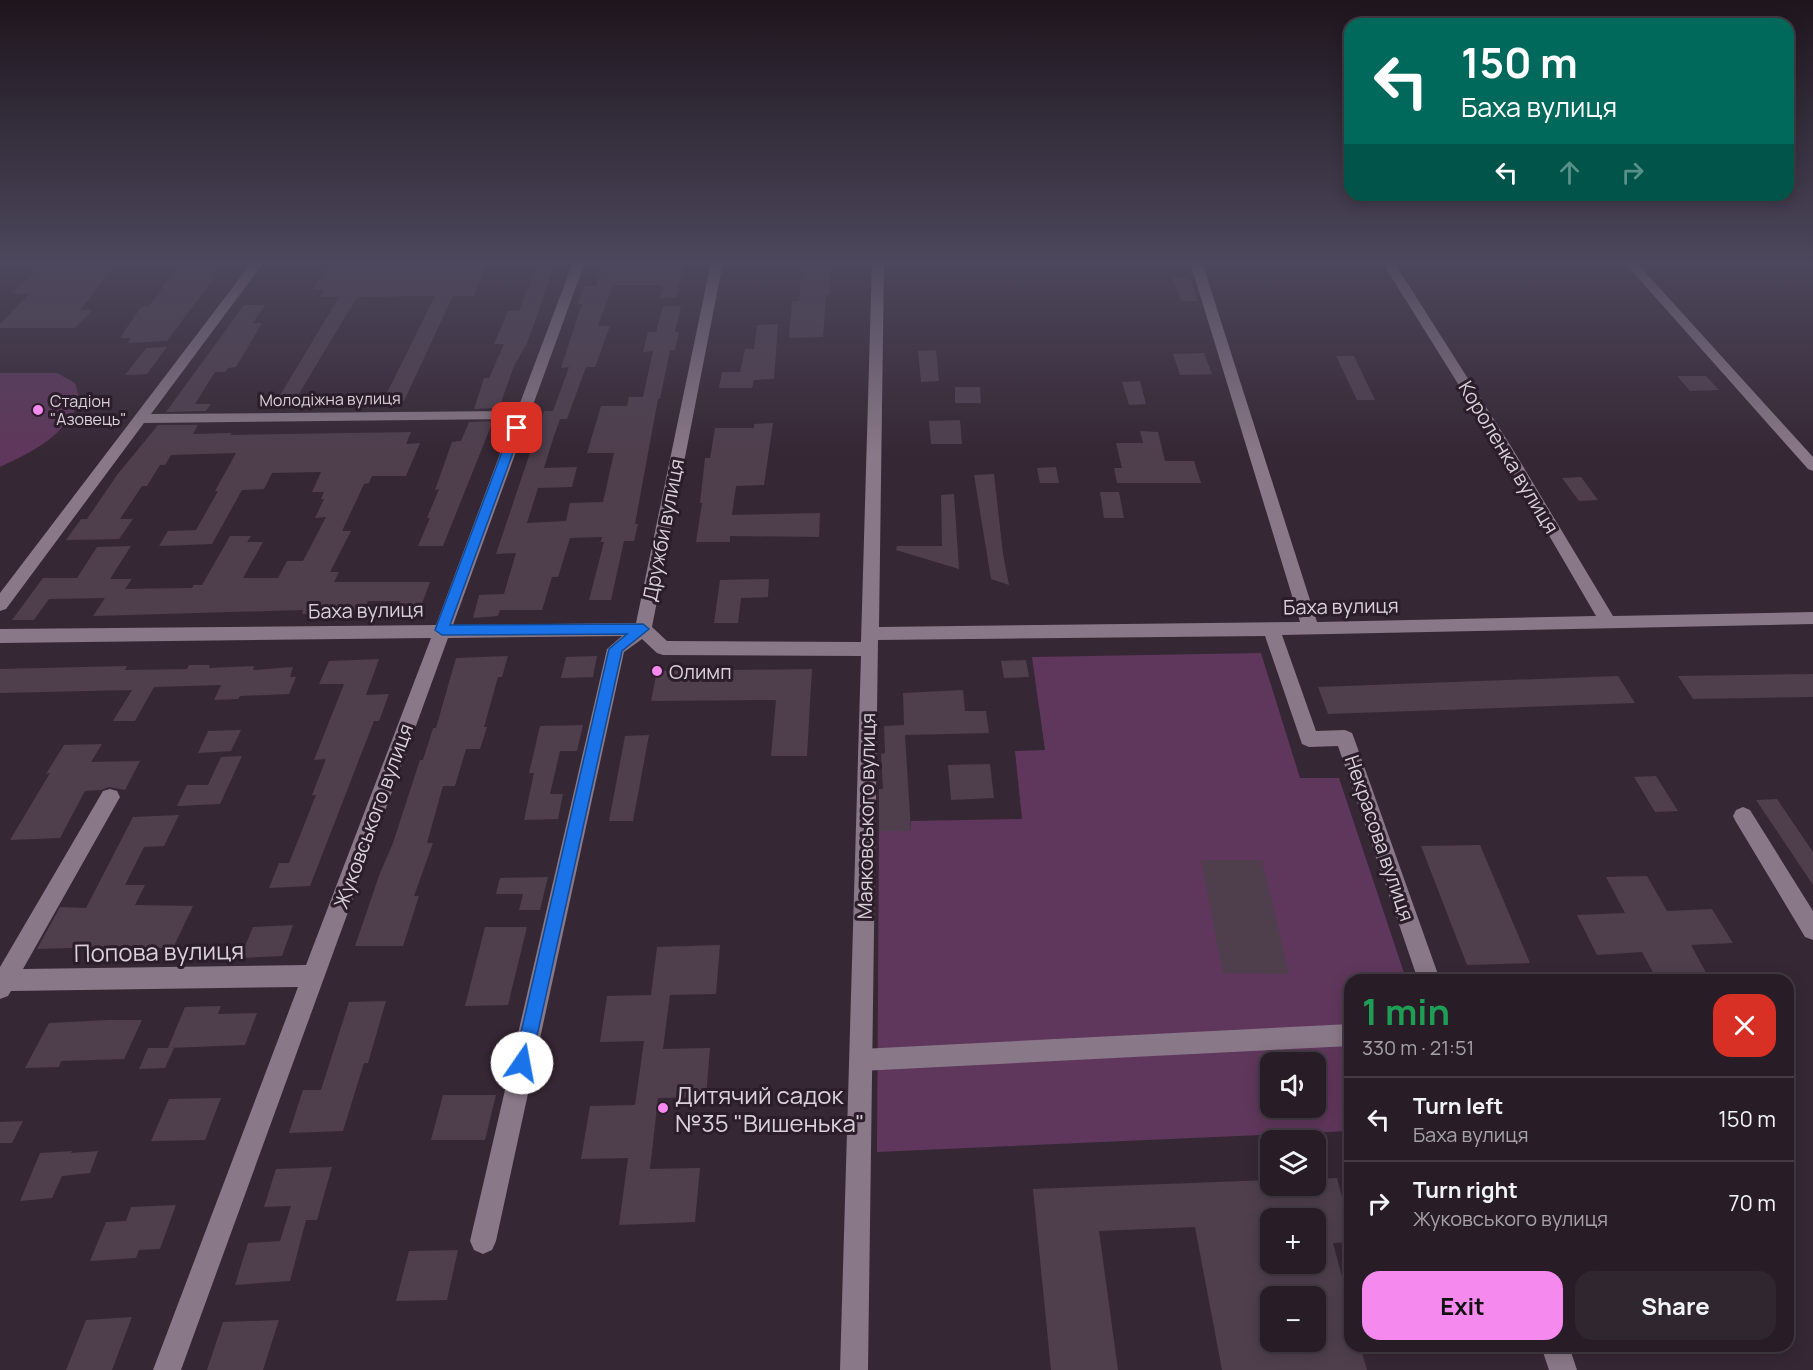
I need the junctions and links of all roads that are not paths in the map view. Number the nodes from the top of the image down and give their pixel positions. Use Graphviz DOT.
graph roads {
  1 [pos="210,326"];
  2 [pos="555,326"];
  3 [pos="704,326"];
  4 [pos="877,326"];
  5 [pos="1216,326"];
  6 [pos="1428,326"];
  7 [pos="1687,326"];
  8 [pos="522,415"];
  9 [pos="140,419"];
  10 [pos="1813,466"];
  11 [pos="0,605"];
  12 [pos="1813,618"];
  13 [pos="1608,622"];
  14 [pos="1310,628"];
  15 [pos="643,629"];
  16 [pos="1271,629"];
  17 [pos="442,630"];
  18 [pos="0,636"];
  19 [pos="870,642"];
  20 [pos="110,797"];
  21 [pos="1743,816"];
  22 [pos="1813,930"];
  23 [pos="1427,974"];
  24 [pos="314,976"];
  25 [pos="2,982"];
  26 [pos="1344,1035"];
  27 [pos="861,1060"];
  28 [pos="483,1241"];
  29 [pos="1557,1352"];
  30 [pos="167,1370"];
  31 [pos="854,1370"];
  32 [pos="1563,1370"];
  1 -- 9 [label="street"];
  2 -- 8 [label="street, Жуковського вулиця"];
  3 -- 15 [label="street, Дружби вулиця"];
  4 -- 19 [label="street, Маяковського вулиця"];
  5 -- 14 [label="street"];
  6 -- 13 [label="street, Короленка вулиця"];
  7 -- 10 [label="street"];
  8 -- 9 [label="street, Молодіжна вулиця"];
  8 -- 17 [label="street, Жуковського вулиця"];
  9 -- 11 [label="street"];
  12 -- 13 [label="street, Баха вулиця"];
  13 -- 14 [label="street, Баха вулиця"];
  14 -- 16 [label="street, Баха вулиця"];
  15 -- 17 [label="street, Баха вулиця"];
  15 -- 19 [label="street, Баха вулиця"];
  15 -- 28 [label="street, Дружби вулиця"];
  16 -- 19 [label="street, Баха вулиця"];
  16 -- 23 [label="street, Некрасова вулиця"];
  17 -- 18 [label="street, Баха вулиця"];
  17 -- 24 [label="street, Жуковського вулиця"];
  19 -- 27 [label="street, Маяковського вулиця"];
  20 -- 25 [label="street, Попова вулиця"];
  21 -- 22 [label="street"];
  24 -- 25 [label="street, Попова вулиця"];
  24 -- 30 [label="street, Жуковського вулиця"];
  26 -- 27 [label="street"];
  27 -- 31 [label="street, Маяковського вулиця"];
  29 -- 32 [label="street"];
}
